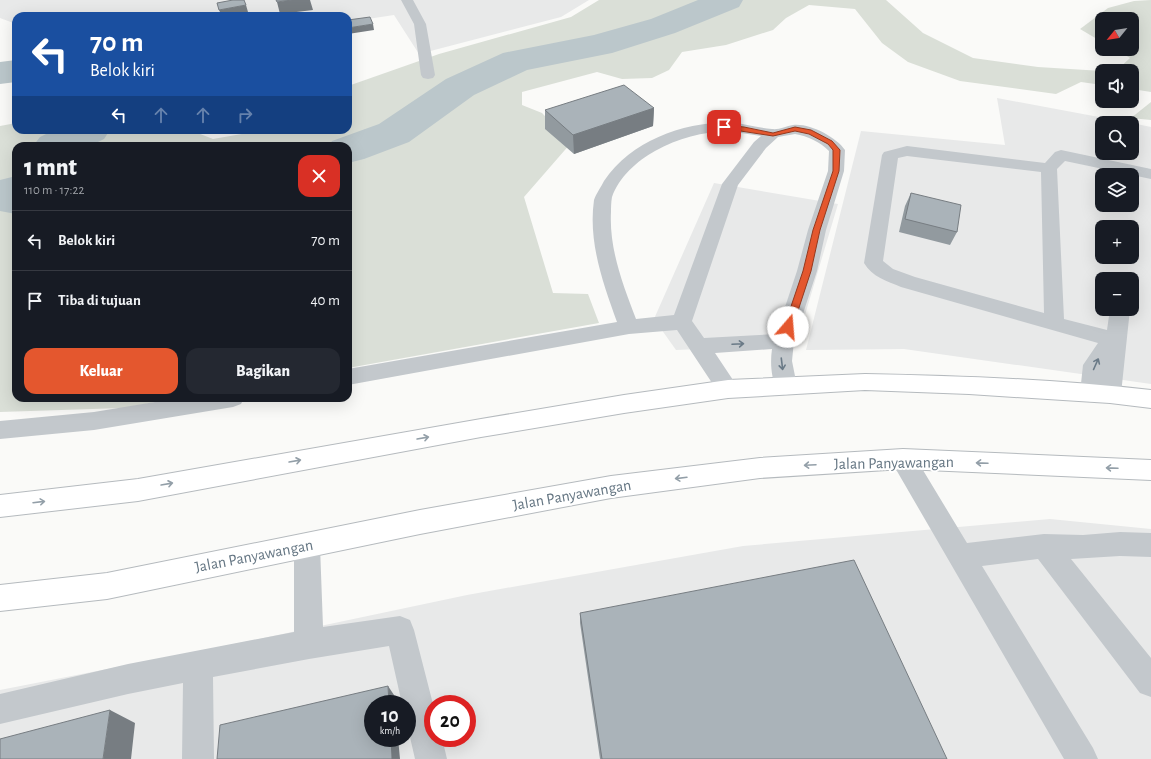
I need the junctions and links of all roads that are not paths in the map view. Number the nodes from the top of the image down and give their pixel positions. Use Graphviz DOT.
graph roads {
  1 [pos="407,0"];
  2 [pos="428,75"];
  3 [pos="773,134"];
  4 [pos="1048,168"];
  5 [pos="1151,174"];
  6 [pos="1119,316"];
  7 [pos="682,322"];
  8 [pos="1054,322"];
  9 [pos="630,327"];
  10 [pos="1114,340"];
  11 [pos="784,341"];
  12 [pos="699,346"];
  13 [pos="352,376"];
  14 [pos="786,386"];
  15 [pos="728,389"];
  16 [pos="1100,394"];
  17 [pos="1151,399"];
  18 [pos="208,402"];
  19 [pos="0,430"];
  20 [pos="903,460"];
  21 [pos="1151,470"];
  22 [pos="0,506"];
  23 [pos="1151,545"];
  24 [pos="307,546"];
  25 [pos="1044,546"];
  26 [pos="960,556"];
  27 [pos="0,598"];
  28 [pos="309,644"];
  29 [pos="198,665"];
  30 [pos="1151,682"];
  31 [pos="0,709"];
  32 [pos="198,759"];
  33 [pos="431,759"];
  34 [pos="1082,759"];
  1 -- 2 [label="lane"];
  3 -- 7 [label="lane"];
  3 -- 9 [label="lane"];
  3 -- 11 [label="lane"];
  4 -- 5 [label="lane"];
  4 -- 8 [label="lane"];
  4 -- 8 [label="lane"];
  6 -- 10 [label="lane"];
  7 -- 9 [label="lane"];
  7 -- 12 [label="lane"];
  8 -- 10 [label="lane"];
  9 -- 13 [label="lane"];
  10 -- 16 [label="lane"];
  12 -- 11 [label="lane, one-way"];
  11 -- 14 [label="lane, one-way"];
  12 -- 15 [label="lane"];
  14 -- 15 [label="main road"];
  14 -- 16 [label="main road"];
  22 -- 15 [label="main road, one-way"];
  16 -- 17 [label="main road"];
  18 -- 19 [label="lane"];
  21 -- 20 [label="main road, Jalan Panyawangan, one-way"];
  20 -- 24 [label="main road, Jalan Panyawangan, one-way"];
  20 -- 26 [label="lane"];
  23 -- 25 [label="lane"];
  24 -- 27 [label="main road, Jalan Panyawangan"];
  24 -- 28 [label="lane"];
  25 -- 26 [label="lane"];
  25 -- 30 [label="lane"];
  26 -- 34 [label="lane"];
  28 -- 29 [label="lane"];
  28 -- 33 [label="lane"];
  29 -- 31 [label="lane"];
  29 -- 32 [label="lane"];
}
